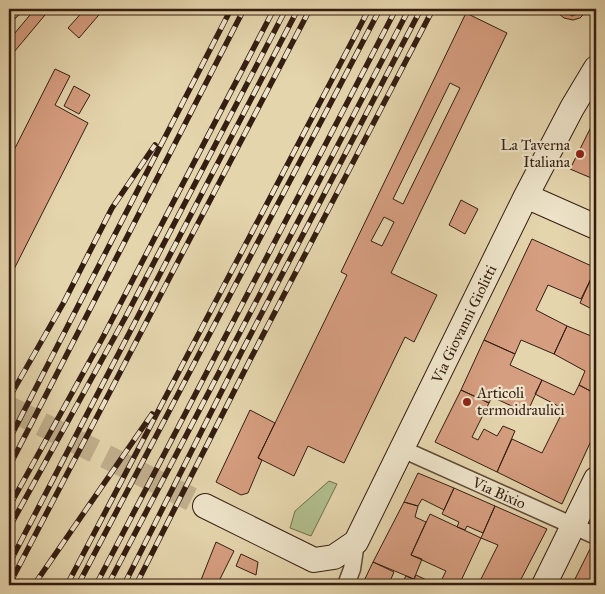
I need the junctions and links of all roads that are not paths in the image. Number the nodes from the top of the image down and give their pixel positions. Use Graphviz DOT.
graph roads {
  1 [pos="12,9"];
  2 [pos="9,12"];
  3 [pos="596,68"];
  4 [pos="526,196"];
  5 [pos="596,227"];
  6 [pos="402,449"];
  7 [pos="596,479"];
  8 [pos="205,506"];
  9 [pos="573,525"];
  10 [pos="596,536"];
  11 [pos="356,542"];
  12 [pos="346,585"];
  13 [pos="544,585"];
  1 -- 2 [label="street"];
  3 -- 4 [label="main road, Via Giovanni Giolitti"];
  4 -- 5 [label="main road"];
  4 -- 6 [label="main road, Via Giovanni Giolitti"];
  6 -- 9 [label="street, Via Bixio"];
  6 -- 11 [label="main road, Via Giovanni Giolitti"];
  7 -- 9 [label="main road"];
  8 -- 11 [label="main road"];
  9 -- 10 [label="street, Via Bixio"];
  9 -- 13 [label="main road"];
  11 -- 12 [label="street, Via Giovanni Giolitti"];
}
